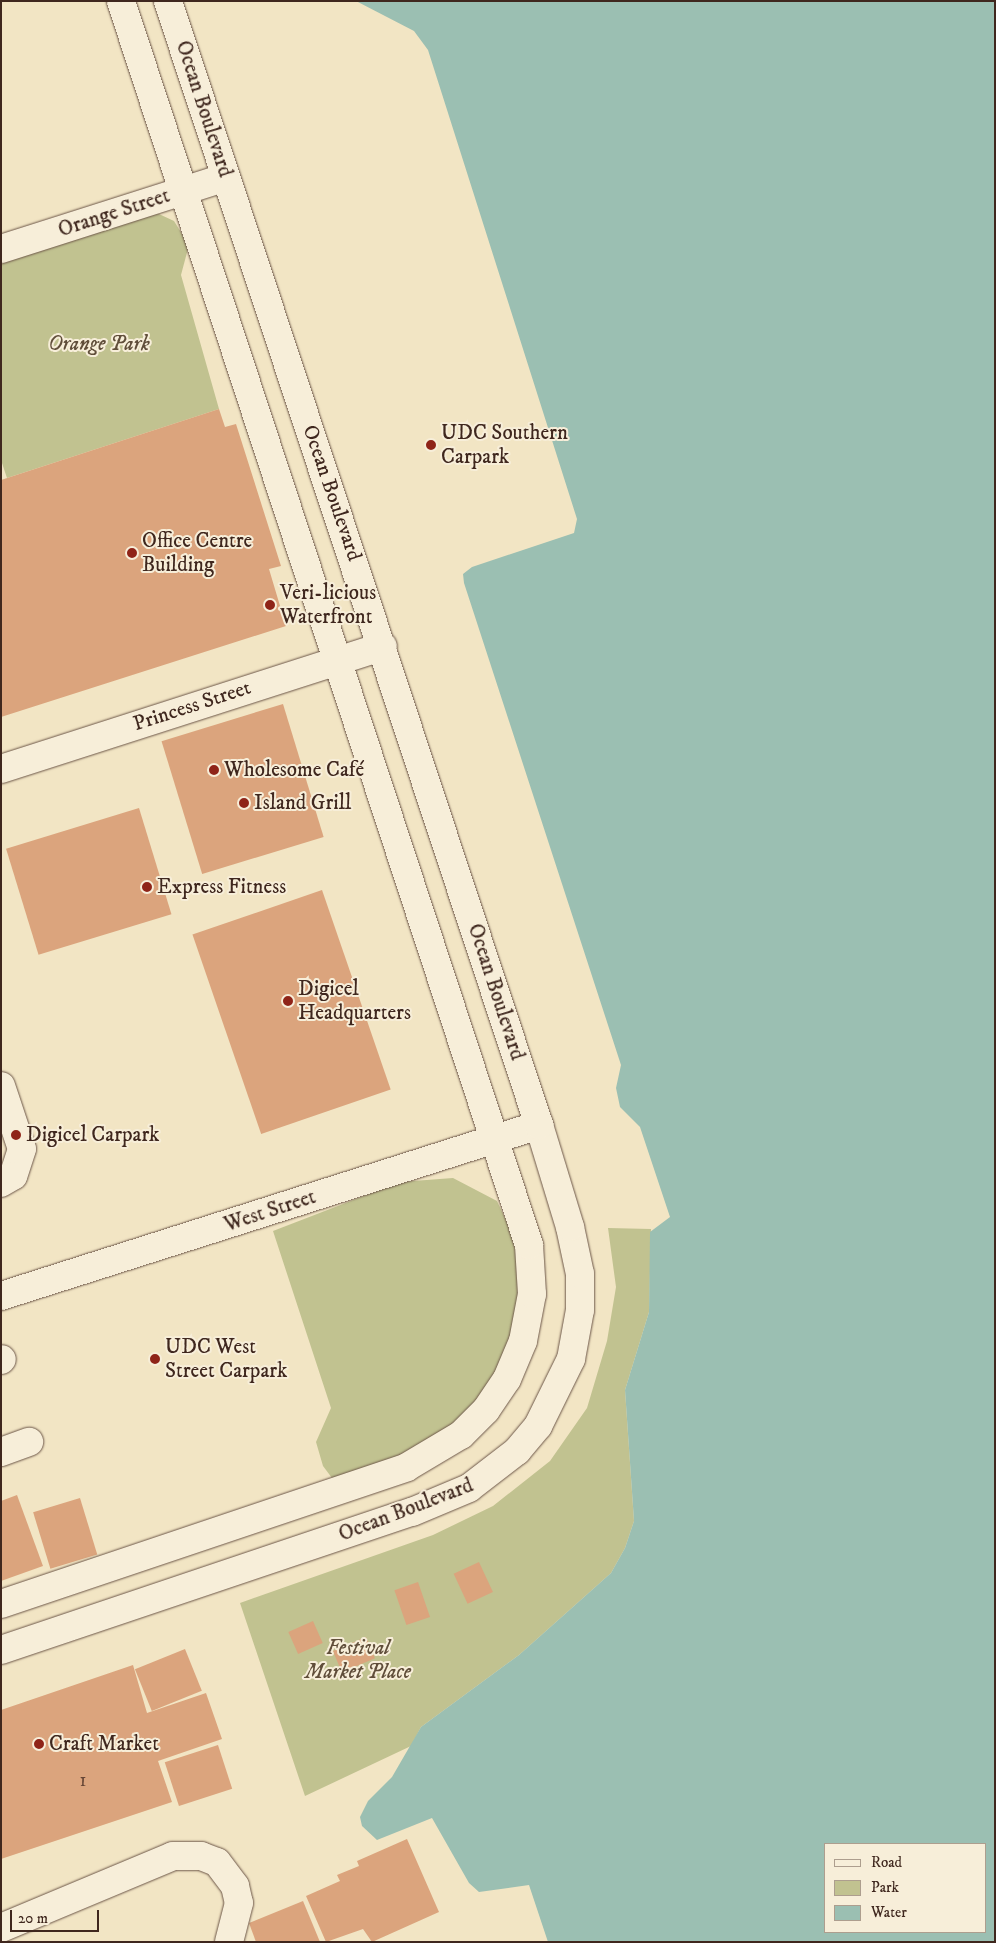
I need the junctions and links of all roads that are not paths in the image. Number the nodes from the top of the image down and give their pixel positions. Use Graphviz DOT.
graph roads {
  1 [pos="121,1"];
  2 [pos="168,1"];
  3 [pos="226,177"];
  4 [pos="184,190"];
  5 [pos="1,250"];
  6 [pos="383,646"];
  7 [pos="338,660"];
  8 [pos="1,769"];
  9 [pos="4,1103"];
  10 [pos="540,1125"];
  11 [pos="495,1140"];
  12 [pos="1,1183"];
  13 [pos="1,1296"];
  14 [pos="29,1442"];
  15 [pos="1,1452"];
  16 [pos="1,1604"];
  17 [pos="1,1650"];
  18 [pos="1,1928"];
  19 [pos="229,1942"];
  1 -- 4 [label="street, Ocean Boulevard"];
  2 -- 3 [label="street, Ocean Boulevard"];
  3 -- 4 [label="street, Orange Street"];
  3 -- 6 [label="street, Ocean Boulevard"];
  4 -- 5 [label="street, Orange Street"];
  4 -- 7 [label="street, Ocean Boulevard"];
  6 -- 7 [label="street, Princess Street"];
  6 -- 10 [label="street, Ocean Boulevard"];
  7 -- 8 [label="street, Princess Street"];
  7 -- 11 [label="street, Ocean Boulevard"];
  9 -- 12 [label="street"];
  10 -- 11 [label="street, West Street"];
  10 -- 17 [label="street, Ocean Boulevard"];
  11 -- 13 [label="street, West Street"];
  11 -- 16 [label="street, Ocean Boulevard"];
  14 -- 15 [label="street"];
  18 -- 19 [label="street"];
}
